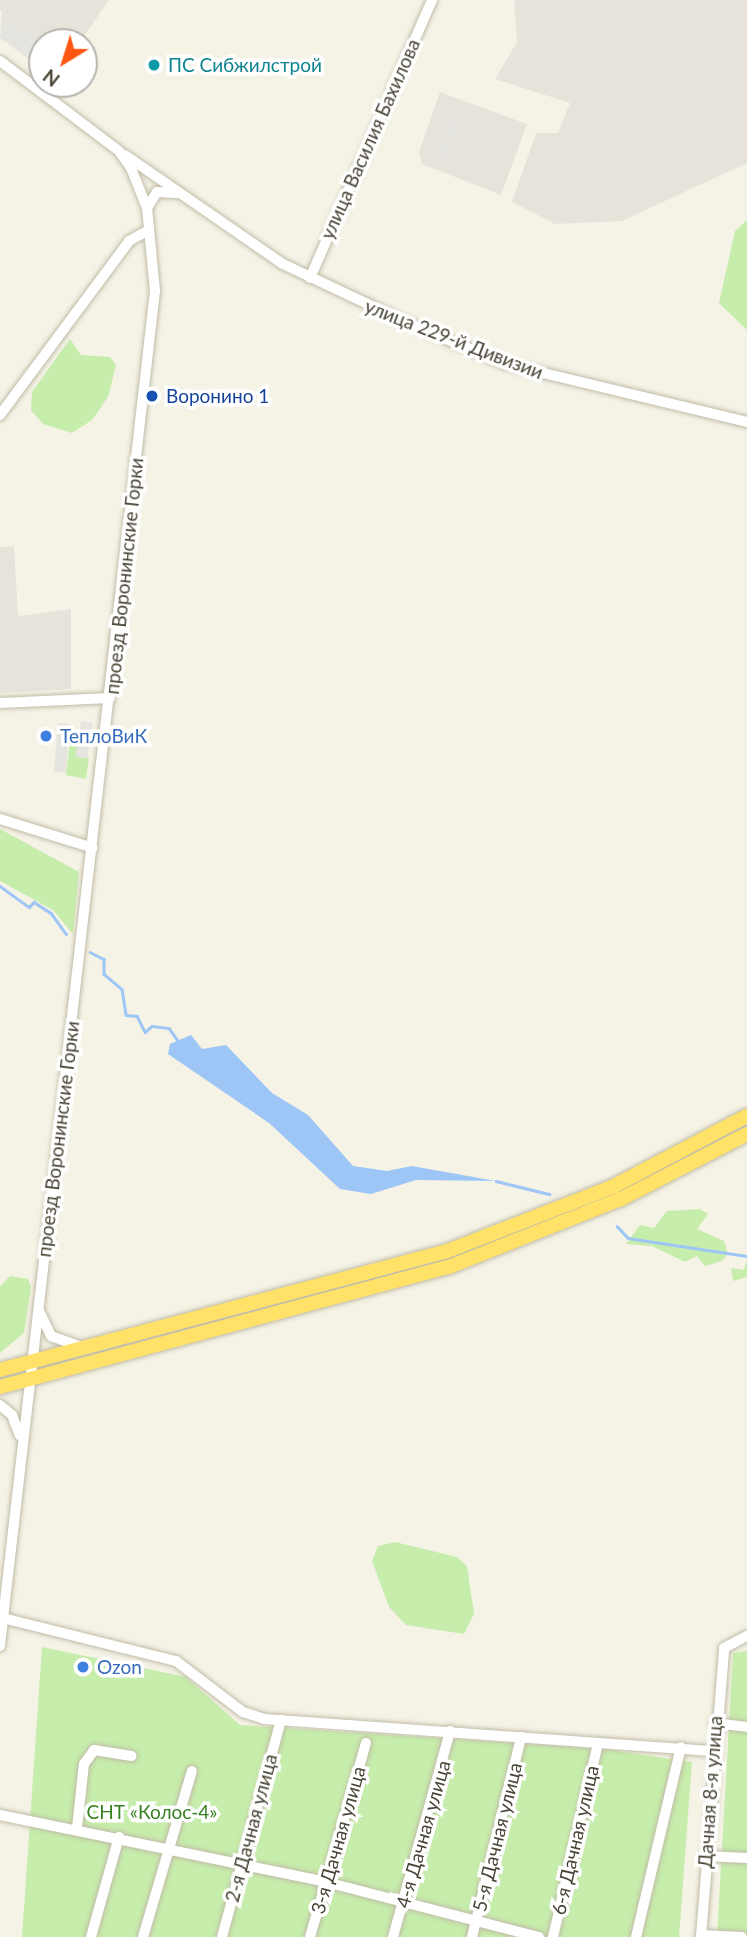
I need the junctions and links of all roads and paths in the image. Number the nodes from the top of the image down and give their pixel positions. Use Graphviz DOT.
graph roads {
  1 [pos="432,0"];
  2 [pos="0,61"];
  3 [pos="119,151"];
  4 [pos="140,186"];
  5 [pos="187,197"];
  6 [pos="146,208"];
  7 [pos="149,230"];
  8 [pos="310,278"];
  9 [pos="0,415"];
  10 [pos="747,422"];
  11 [pos="110,698"];
  12 [pos="0,703"];
  13 [pos="0,819"];
  14 [pos="93,848"];
  15 [pos="747,1116"];
  16 [pos="747,1134"];
  17 [pos="37,1307"];
  18 [pos="93,1346"];
  19 [pos="30,1363"];
  20 [pos="0,1370"];
  21 [pos="28,1380"];
  22 [pos="0,1387"];
  23 [pos="0,1405"];
  24 [pos="22,1450"];
  25 [pos="3,1618"];
  26 [pos="747,1636"];
  27 [pos="0,1646"];
  28 [pos="281,1720"];
  29 [pos="715,1723"];
  30 [pos="747,1727"];
  31 [pos="450,1731"];
  32 [pos="521,1737"];
  33 [pos="366,1743"];
  34 [pos="598,1743"];
  35 [pos="681,1748"];
  36 [pos="711,1751"];
  37 [pos="132,1756"];
  38 [pos="192,1771"];
  39 [pos="0,1815"];
  40 [pos="77,1828"];
  41 [pos="119,1837"];
  42 [pos="168,1847"];
  43 [pos="705,1856"];
  44 [pos="747,1858"];
  45 [pos="240,1866"];
  46 [pos="326,1882"];
  47 [pos="404,1902"];
  48 [pos="477,1919"];
  49 [pos="701,1936"];
  50 [pos="91,1937"];
  51 [pos="142,1937"];
  52 [pos="222,1937"];
  53 [pos="310,1937"];
  54 [pos="393,1937"];
  55 [pos="472,1937"];
  56 [pos="539,1937"];
  57 [pos="553,1937"];
  58 [pos="636,1937"];
  59 [pos="742,1937"];
  1 -- 8 [label="street, улица Василия Бахилова"];
  2 -- 3 [label="street, проезд Воронинские Горки"];
  3 -- 4 [label="street, проезд Воронинские Горки"];
  3 -- 5 [label="street"];
  4 -- 5 [label="street"];
  4 -- 6 [label="street, проезд Воронинские Горки"];
  5 -- 6 [label="street"];
  5 -- 8 [label="street, улица 229-й Дивизии"];
  6 -- 7 [label="street, проезд Воронинские Горки"];
  7 -- 9 [label="street"];
  7 -- 11 [label="street, проезд Воронинские Горки"];
  8 -- 10 [label="street, улица 229-й Дивизии"];
  11 -- 12 [label="street"];
  11 -- 14 [label="street, проезд Воронинские Горки"];
  13 -- 14 [label="street"];
  14 -- 17 [label="street, проезд Воронинские Горки"];
  15 -- 18 [label="highway"];
  16 -- 21 [label="highway"];
  17 -- 18 [label="street"];
  17 -- 19 [label="street, проезд Воронинские Горки"];
  18 -- 19 [label="highway"];
  19 -- 20 [label="highway"];
  19 -- 21 [label="street, проезд Воронинские Горки"];
  21 -- 22 [label="highway"];
  21 -- 24 [label="street"];
  23 -- 24 [label="street"];
  24 -- 25 [label="street"];
  25 -- 27 [label="street"];
  25 -- 28 [label="street"];
  26 -- 29 [label="street, Дачная 8-я улица"];
  28 -- 31 [label="street"];
  28 -- 45 [label="street, 2-я Дачная улица"];
  29 -- 30 [label="street"];
  29 -- 36 [label="street, Дачная 8-я улица"];
  31 -- 32 [label="street"];
  31 -- 47 [label="street, 4-я Дачная улица"];
  32 -- 34 [label="street"];
  32 -- 48 [label="street, 5-я Дачная улица"];
  33 -- 46 [label="street, 3-я Дачная улица"];
  34 -- 35 [label="street"];
  34 -- 57 [label="street, 6-я Дачная улица"];
  35 -- 36 [label="street"];
  35 -- 58 [label="street"];
  36 -- 43 [label="street, Дачная 8-я улица"];
  37 -- 40 [label="street"];
  38 -- 42 [label="street"];
  39 -- 40 [label="street"];
  40 -- 41 [label="street"];
  41 -- 42 [label="street"];
  41 -- 50 [label="street"];
  42 -- 45 [label="street"];
  42 -- 51 [label="street"];
  43 -- 44 [label="street"];
  43 -- 49 [label="street, Дачная 8-я улица"];
  45 -- 46 [label="street"];
  45 -- 52 [label="street, 2-я Дачная улица"];
  46 -- 47 [label="street"];
  46 -- 53 [label="street, 3-я Дачная улица"];
  47 -- 48 [label="street"];
  47 -- 54 [label="street, 4-я Дачная улица"];
  48 -- 55 [label="street, 5-я Дачная улица"];
  48 -- 56 [label="street"];
  49 -- 59 [label="street"];
}
